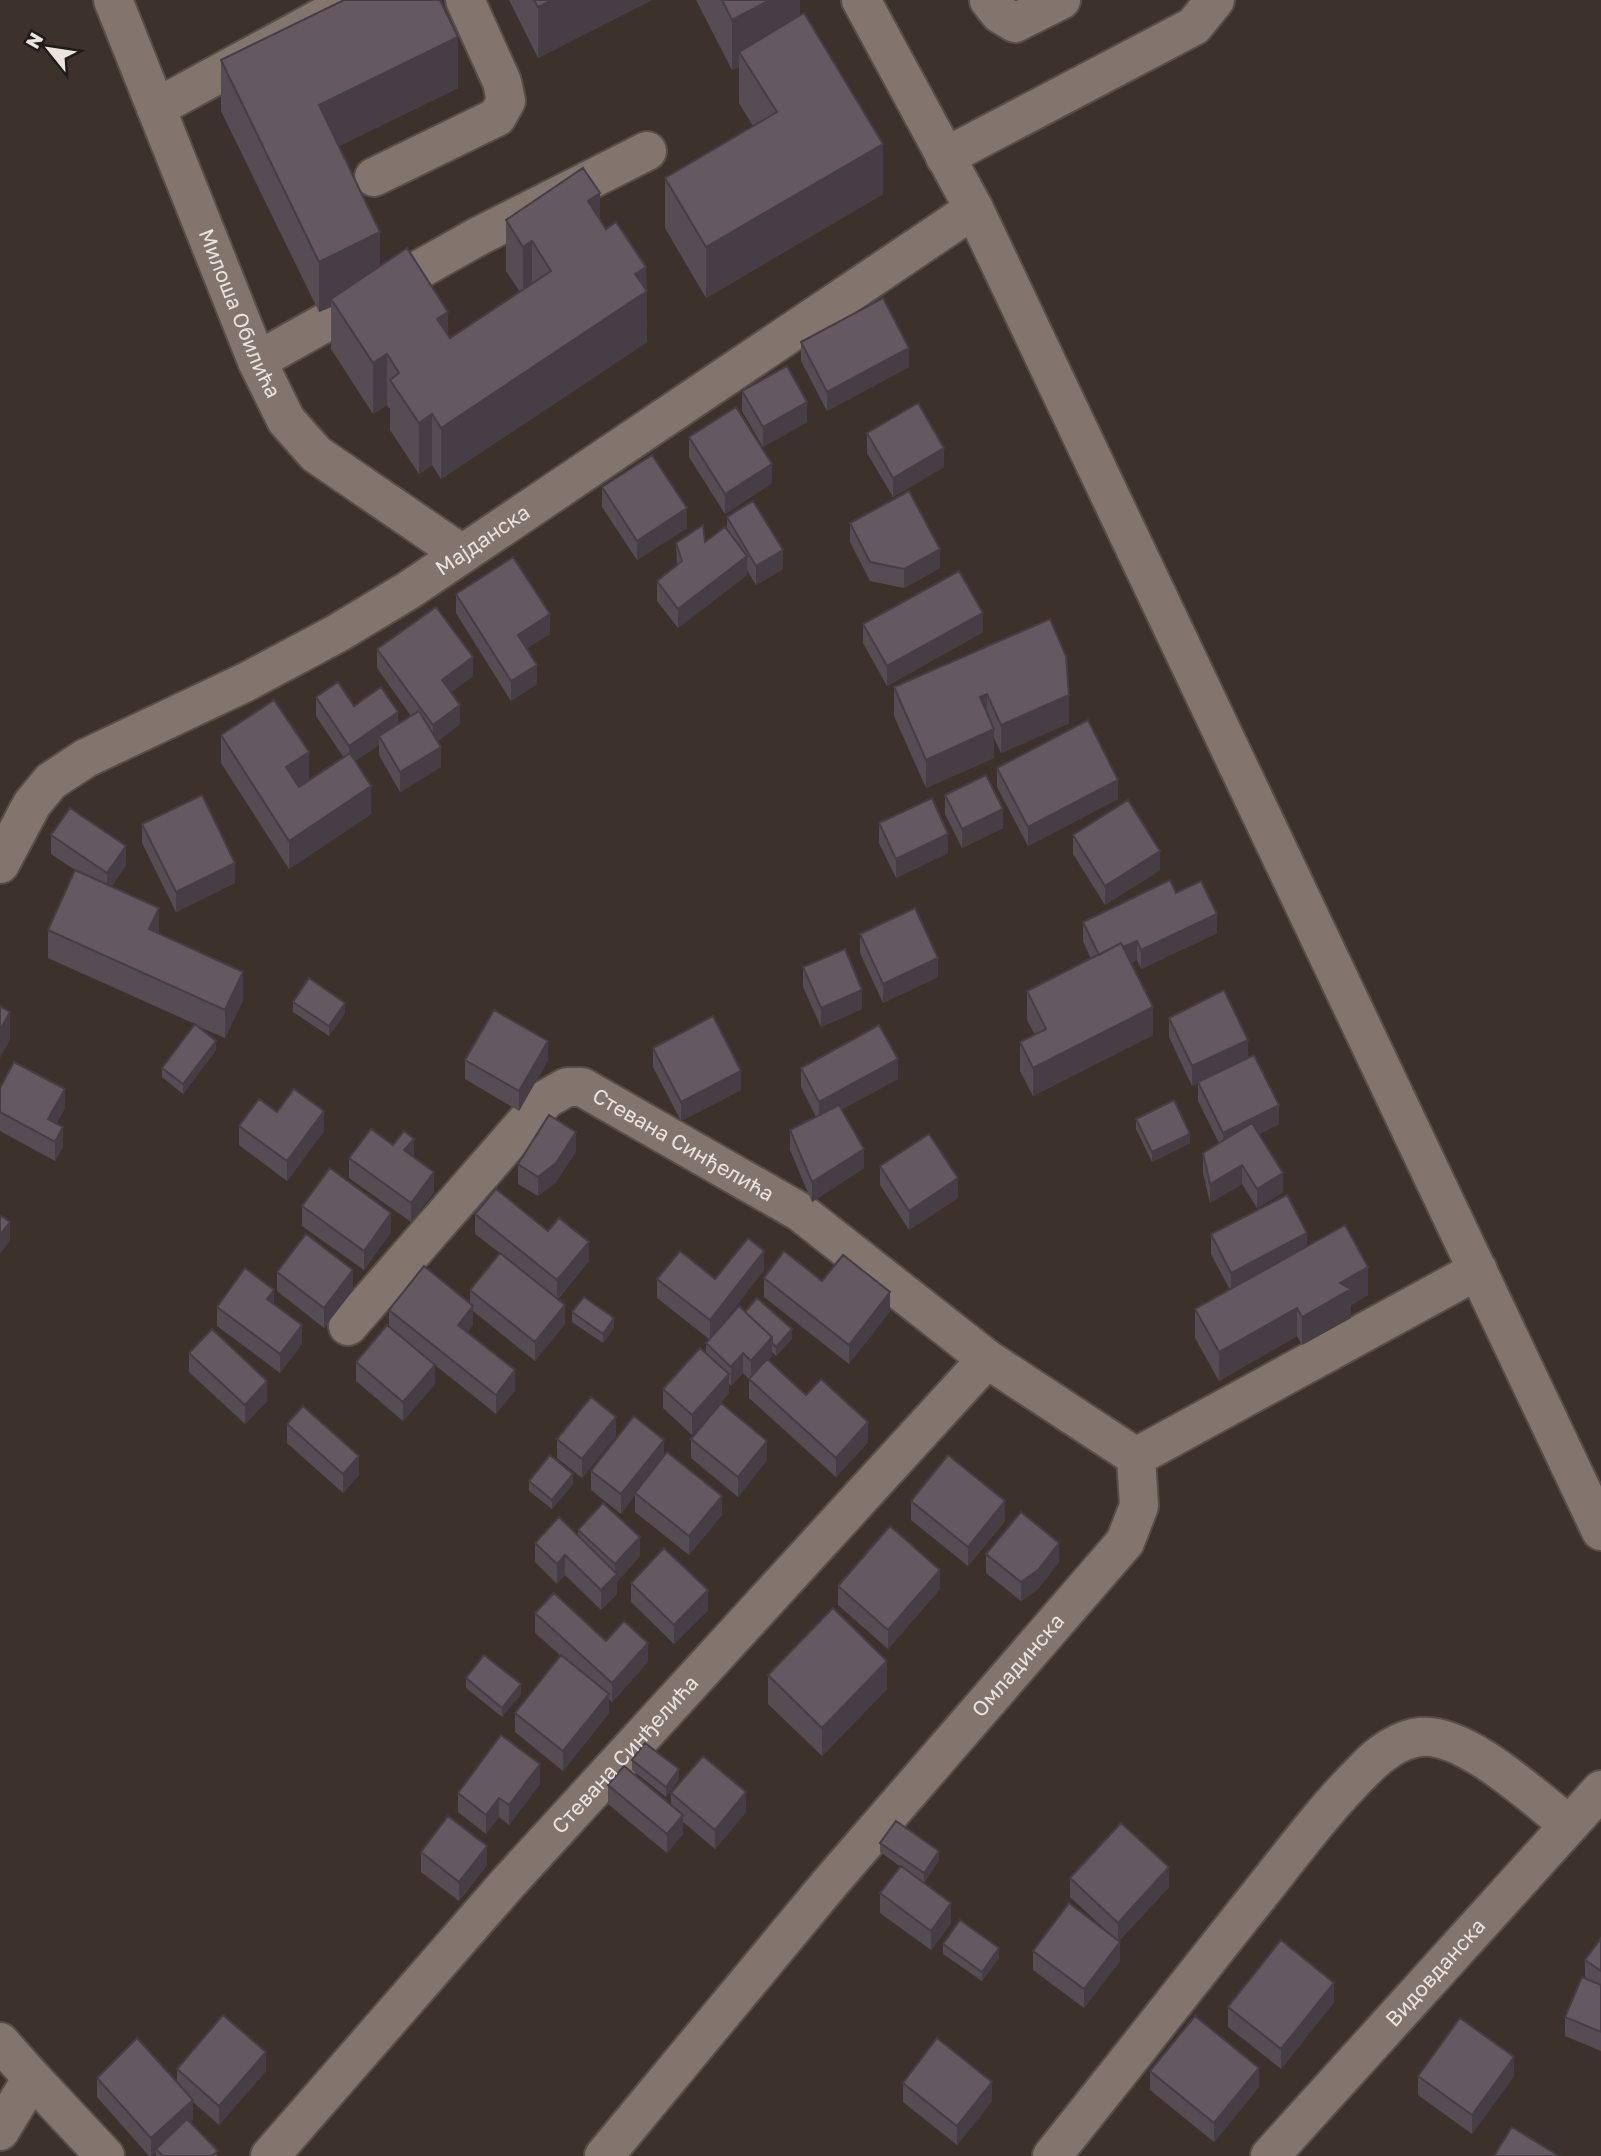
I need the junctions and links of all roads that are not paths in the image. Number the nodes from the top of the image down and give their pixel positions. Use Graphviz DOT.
graph roads {
  1 [pos="113,0"];
  2 [pos="354,0"];
  3 [pos="465,0"];
  4 [pos="861,0"];
  5 [pos="989,0"];
  6 [pos="1061,0"];
  7 [pos="1215,0"];
  8 [pos="156,108"];
  9 [pos="647,151"];
  10 [pos="946,157"];
  11 [pos="374,177"];
  12 [pos="974,209"];
  13 [pos="257,361"];
  14 [pos="462,554"];
  15 [pos="0,864"];
  16 [pos="1478,1270"];
  17 [pos="348,1326"];
  18 [pos="987,1359"];
  19 [pos="1136,1457"];
  20 [pos="1601,1531"];
  21 [pos="1601,1790"];
  22 [pos="1568,1824"];
  23 [pos="0,2042"];
  24 [pos="32,2078"];
  25 [pos="0,2131"];
  26 [pos="105,2156"];
  27 [pos="270,2156"];
  28 [pos="604,2156"];
  29 [pos="1052,2156"];
  30 [pos="1270,2156"];
  1 -- 8 [label="street, Милоша Обилића"];
  2 -- 8 [label="street"];
  3 -- 11 [label="street"];
  4 -- 10 [label="street"];
  5 -- 6 [label="street"];
  7 -- 10 [label="street"];
  8 -- 13 [label="street, Милоша Обилића"];
  9 -- 13 [label="street"];
  10 -- 12 [label="street"];
  12 -- 14 [label="street, Мајданска"];
  12 -- 16 [label="street"];
  13 -- 14 [label="street, Милоша Обилића"];
  14 -- 15 [label="street, Мајданска"];
  16 -- 19 [label="street"];
  16 -- 20 [label="street"];
  17 -- 18 [label="street, Стевана Синђелића"];
  18 -- 19 [label="street, Стевана Синђелића"];
  18 -- 27 [label="street, Стевана Синђелића"];
  19 -- 28 [label="street, Омладинска"];
  21 -- 22 [label="street, Видовданска"];
  22 -- 29 [label="street"];
  22 -- 30 [label="street, Видовданска"];
  23 -- 24 [label="street"];
  24 -- 25 [label="street"];
  24 -- 26 [label="street"];
}
